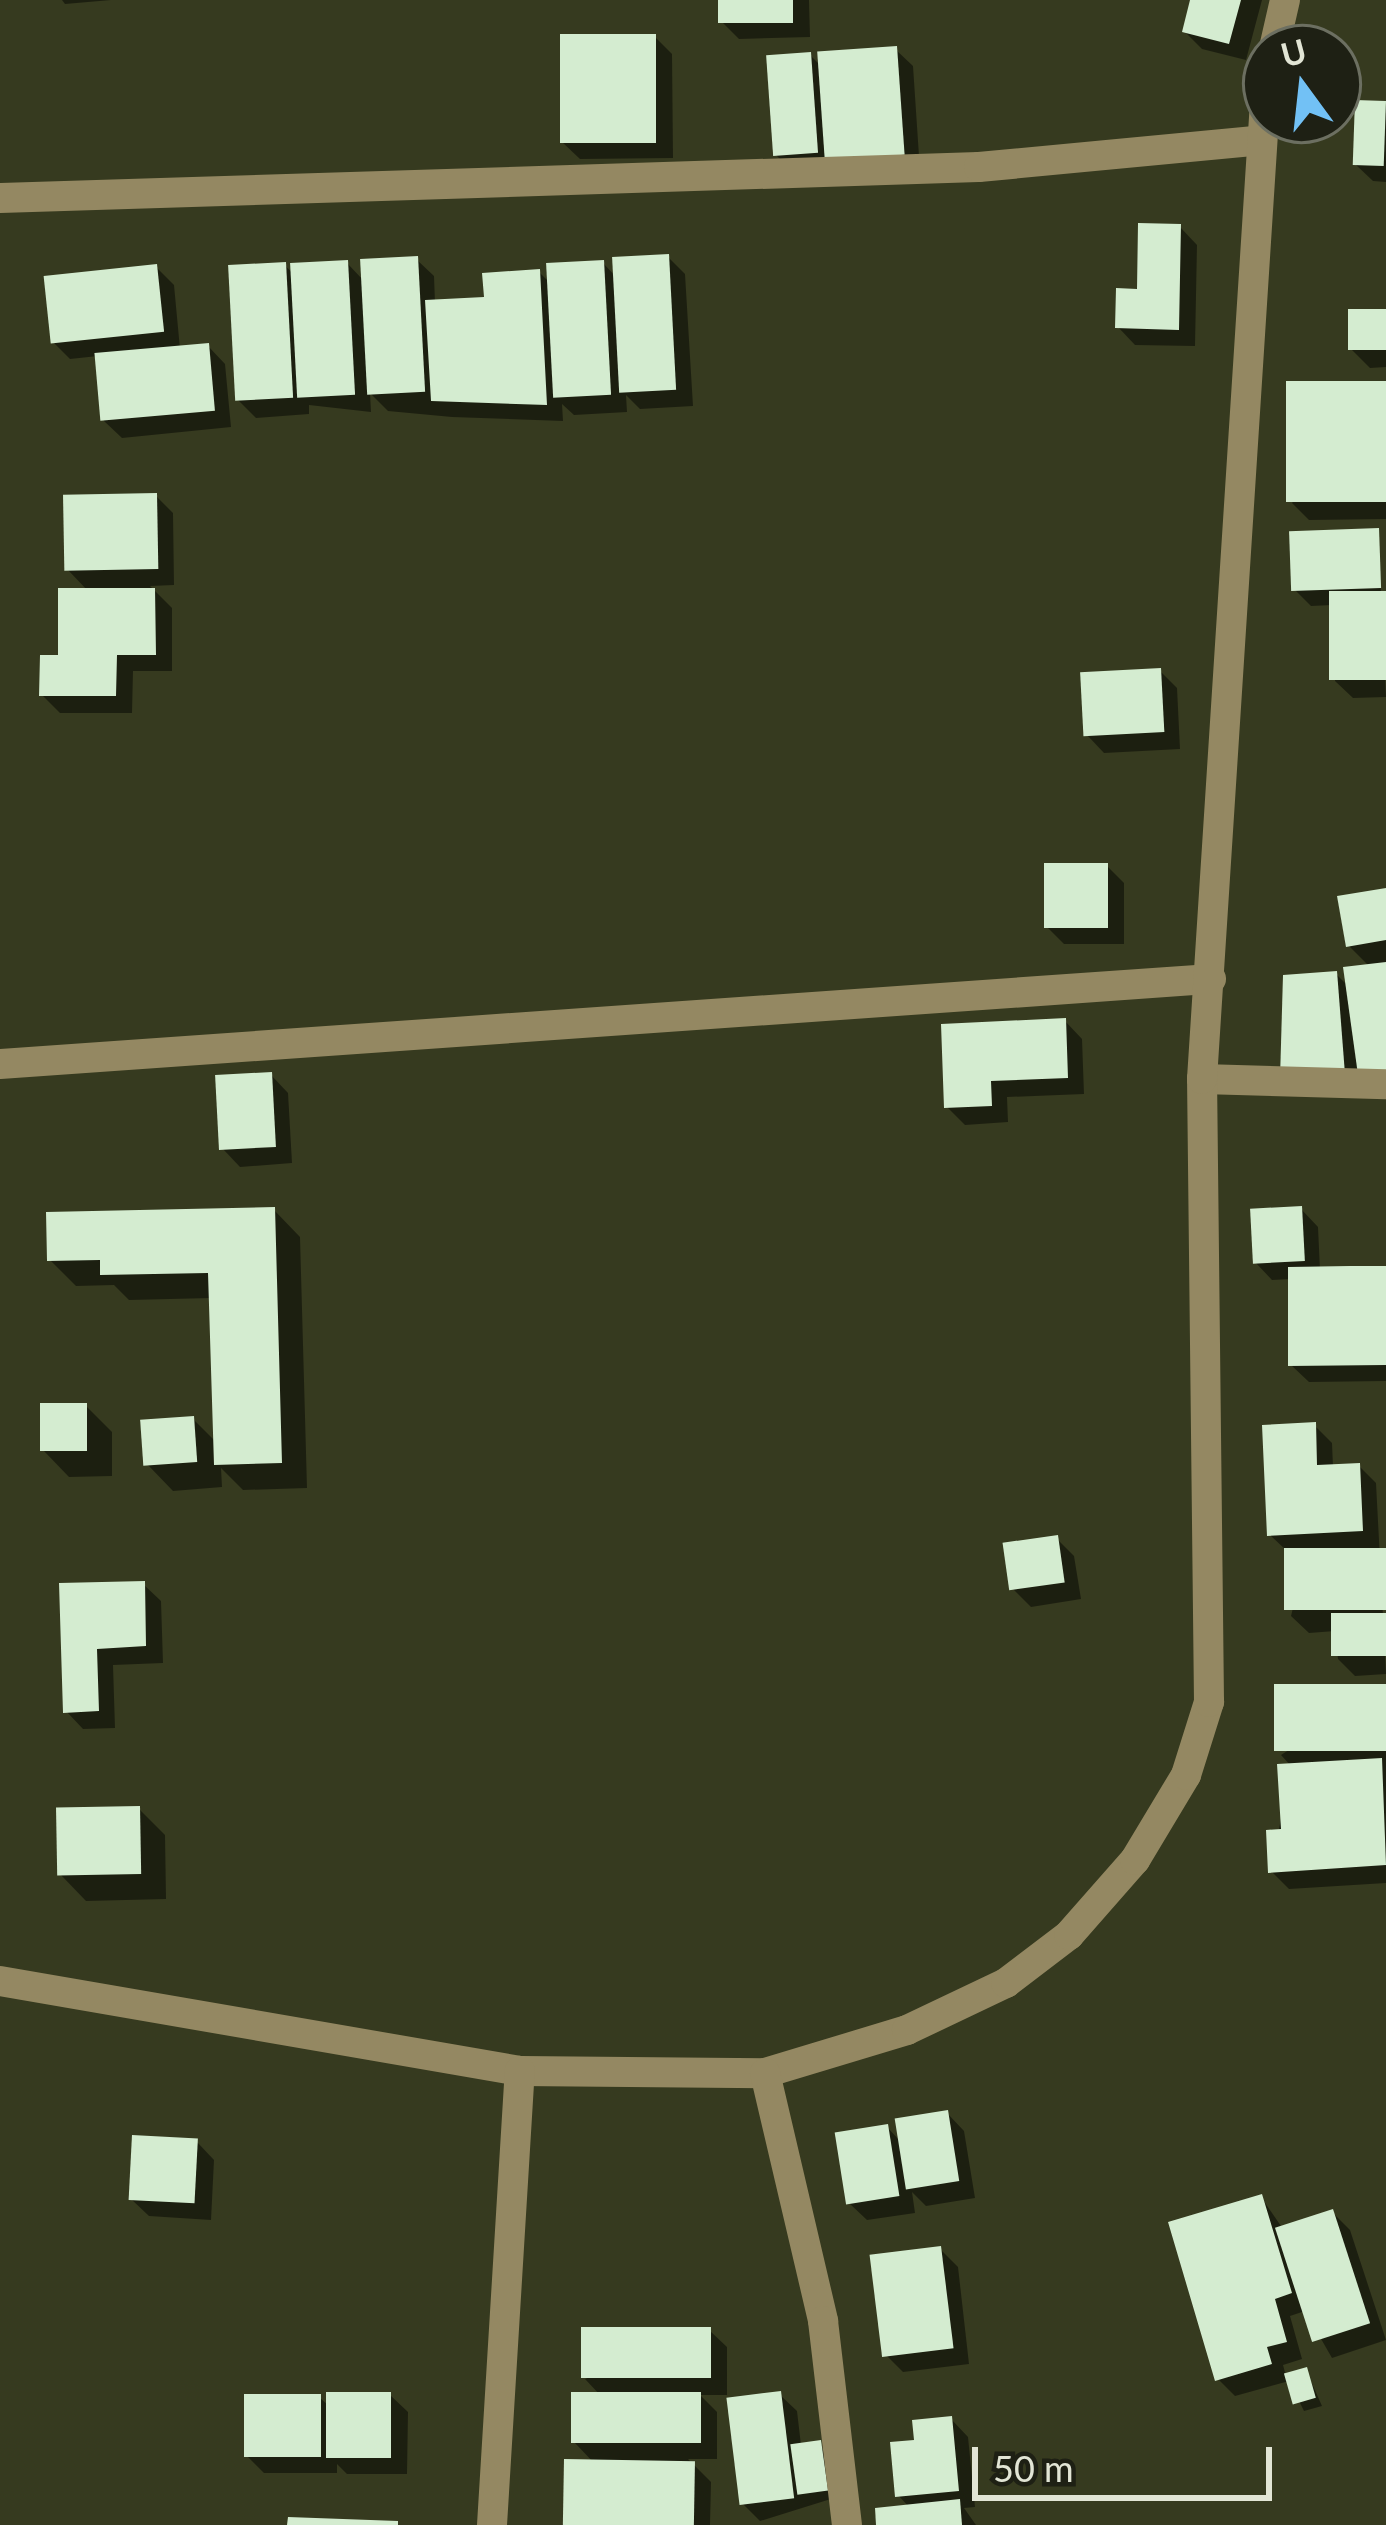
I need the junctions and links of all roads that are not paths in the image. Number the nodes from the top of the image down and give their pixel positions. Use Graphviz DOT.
graph roads {
  1 [pos="1242,142"];
  2 [pos="1255,144"];
  3 [pos="0,198"];
  4 [pos="1210,980"];
  5 [pos="0,1064"];
  6 [pos="1202,1079"];
  7 [pos="1386,1084"];
  8 [pos="0,1981"];
  9 [pos="520,2071"];
  10 [pos="765,2073"];
  11 [pos="491,2525"];
  12 [pos="848,2525"];
  1 -- 3 [label="street"];
  2 -- 4 [label="street"];
  4 -- 5 [label="street"];
  4 -- 6 [label="street"];
  6 -- 7 [label="street"];
  6 -- 10 [label="street"];
  8 -- 9 [label="street"];
  9 -- 10 [label="street"];
  9 -- 11 [label="street"];
  10 -- 12 [label="street"];
}
